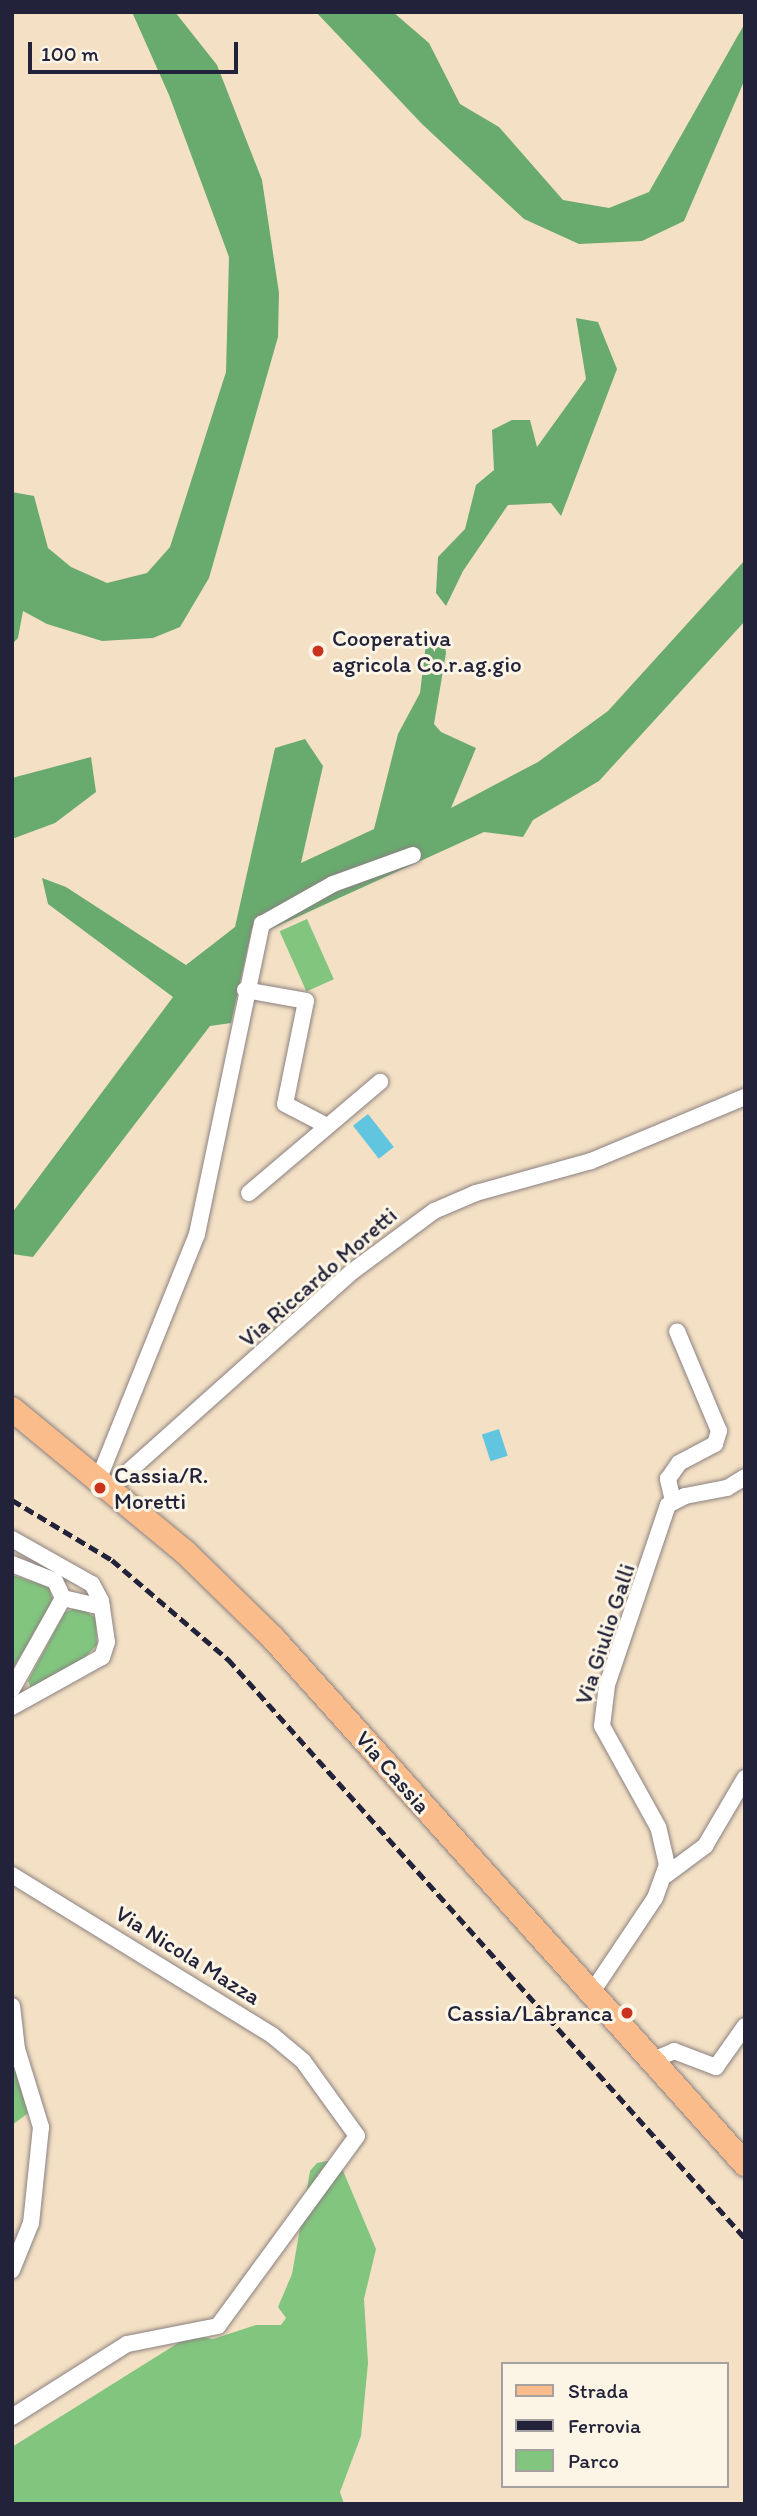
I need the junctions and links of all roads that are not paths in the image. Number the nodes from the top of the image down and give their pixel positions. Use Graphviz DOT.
graph roads {
  1 [pos="413,855"];
  2 [pos="245,990"];
  3 [pos="380,1082"];
  4 [pos="745,1097"];
  5 [pos="327,1126"];
  6 [pos="249,1193"];
  7 [pos="677,1331"];
  8 [pos="12,1409"];
  9 [pos="745,1477"];
  10 [pos="105,1483"];
  11 [pos="673,1501"];
  12 [pos="12,1539"];
  13 [pos="12,1564"];
  14 [pos="62,1598"];
  15 [pos="102,1607"];
  16 [pos="12,1689"];
  17 [pos="12,1707"];
  18 [pos="745,1778"];
  19 [pos="12,1875"];
  20 [pos="666,1875"];
  21 [pos="592,1992"];
  22 [pos="12,2006"];
  23 [pos="745,2026"];
  24 [pos="653,2060"];
  25 [pos="745,2164"];
  26 [pos="12,2270"];
  27 [pos="12,2417"];
  1 -- 2 [label="street"];
  2 -- 5 [label="street"];
  2 -- 10 [label="street"];
  3 -- 5 [label="street"];
  4 -- 10 [label="street, Via Riccardo Moretti"];
  5 -- 6 [label="street"];
  7 -- 11 [label="street"];
  8 -- 10 [label="main road, Via Cassia"];
  9 -- 11 [label="street"];
  10 -- 21 [label="main road, Via Cassia"];
  11 -- 20 [label="street, Via Giulio Galli"];
  12 -- 15 [label="street"];
  13 -- 14 [label="street"];
  14 -- 15 [label="street"];
  14 -- 16 [label="street"];
  15 -- 17 [label="street"];
  18 -- 20 [label="street"];
  19 -- 27 [label="street, Via Nicola Mazza"];
  20 -- 21 [label="street"];
  21 -- 24 [label="main road, Via Cassia"];
  22 -- 26 [label="street"];
  23 -- 24 [label="street"];
  24 -- 25 [label="main road, Via Cassia"];
}
